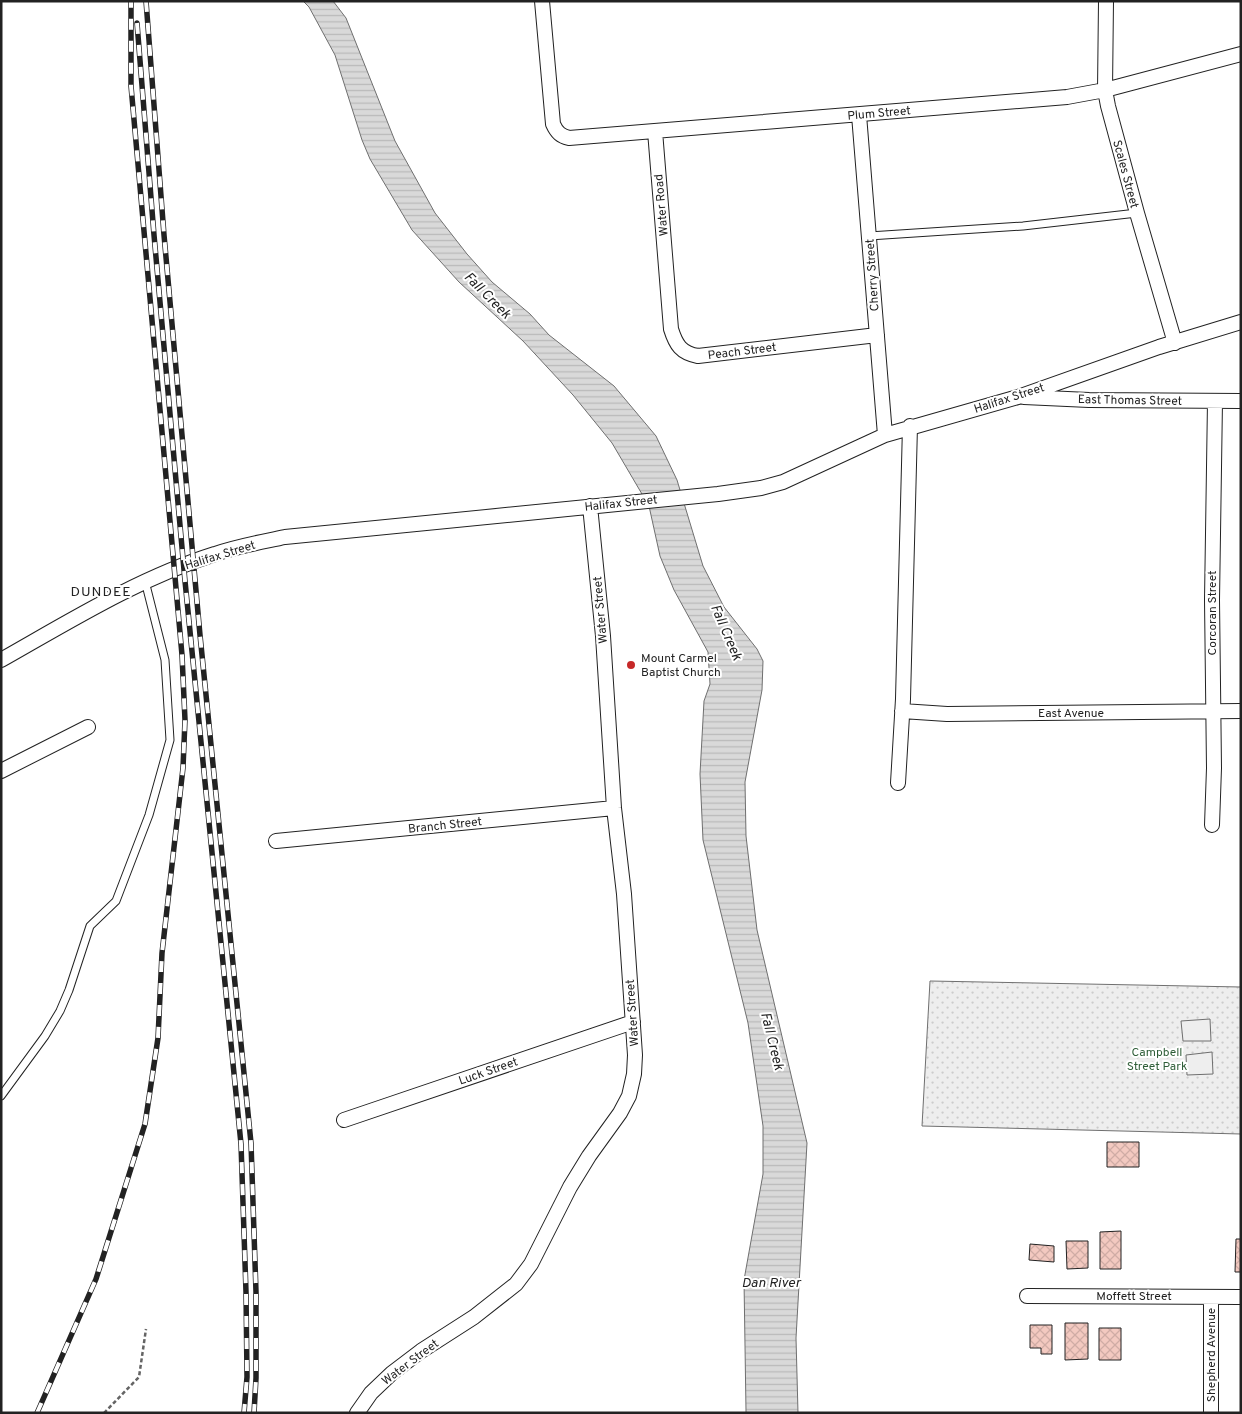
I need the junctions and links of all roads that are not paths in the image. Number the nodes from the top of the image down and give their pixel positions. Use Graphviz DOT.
graph roads {
  1 [pos="542,1"];
  2 [pos="1106,1"];
  3 [pos="1241,54"];
  4 [pos="1105,90"];
  5 [pos="859,115"];
  6 [pos="655,131"];
  7 [pos="1137,213"];
  8 [pos="870,236"];
  9 [pos="667,280"];
  10 [pos="1241,322"];
  11 [pos="877,335"];
  12 [pos="1175,343"];
  13 [pos="1018,397"];
  14 [pos="1215,400"];
  15 [pos="1241,401"];
  16 [pos="910,426"];
  17 [pos="885,435"];
  18 [pos="590,506"];
  19 [pos="146,581"];
  20 [pos="1,660"];
  21 [pos="902,711"];
  22 [pos="1241,711"];
  23 [pos="1213,712"];
  24 [pos="88,727"];
  25 [pos="1,771"];
  26 [pos="898,783"];
  27 [pos="614,808"];
  28 [pos="1212,825"];
  29 [pos="276,841"];
  30 [pos="633,1022"];
  31 [pos="1,1096"];
  32 [pos="344,1120"];
  33 [pos="1028,1296"];
  34 [pos="1211,1297"];
  35 [pos="1241,1297"];
  36 [pos="357,1413"];
  37 [pos="1211,1413"];
  1 -- 6 [label="street, Plum Street"];
  2 -- 4 [label="street, Scales Street"];
  3 -- 4 [label="street, Plum Street"];
  4 -- 5 [label="street, Plum Street"];
  4 -- 7 [label="street, Scales Street"];
  5 -- 6 [label="street, Plum Street"];
  5 -- 8 [label="street, Cherry Street"];
  6 -- 9 [label="street, Water Road"];
  7 -- 8 [label="lane"];
  7 -- 12 [label="street, Scales Street"];
  8 -- 11 [label="street, Cherry Street"];
  9 -- 11 [label="street, Peach Street"];
  10 -- 12 [label="street, Halifax Street"];
  11 -- 17 [label="street, Cherry Street"];
  12 -- 13 [label="street, Halifax Street"];
  13 -- 14 [label="street, East Thomas Street"];
  13 -- 16 [label="street, Halifax Street"];
  14 -- 15 [label="street, East Thomas Street"];
  14 -- 23 [label="street, Corcoran Street"];
  16 -- 17 [label="street, Halifax Street"];
  16 -- 21 [label="street"];
  17 -- 18 [label="street, Halifax Street"];
  18 -- 19 [label="street, Halifax Street"];
  18 -- 27 [label="street, Water Street"];
  19 -- 20 [label="street, Halifax Street"];
  19 -- 31 [label="lane"];
  21 -- 23 [label="street, East Avenue"];
  21 -- 26 [label="street"];
  22 -- 23 [label="street, East Avenue"];
  23 -- 28 [label="street, Corcoran Street"];
  24 -- 25 [label="street"];
  27 -- 29 [label="street, Branch Street"];
  27 -- 30 [label="street, Water Street"];
  30 -- 32 [label="street, Luck Street"];
  30 -- 36 [label="street, Water Street"];
  33 -- 34 [label="street, Moffett Street"];
  34 -- 35 [label="street, Moffett Street"];
  34 -- 37 [label="street, Shepherd Avenue"];
}
